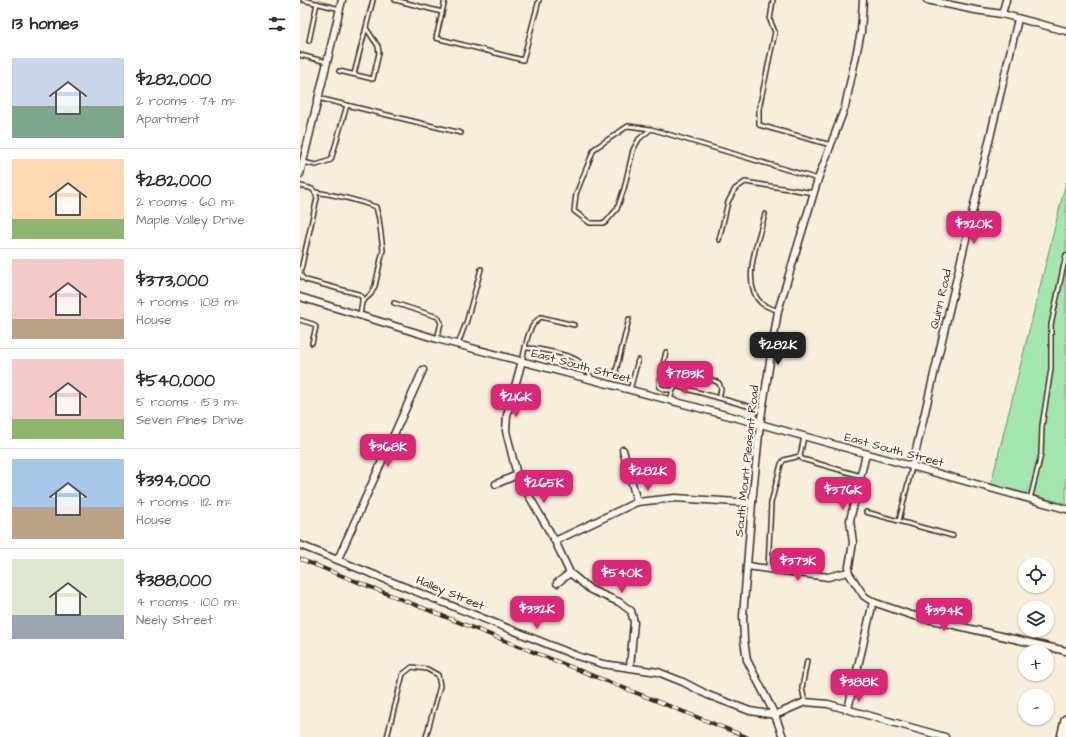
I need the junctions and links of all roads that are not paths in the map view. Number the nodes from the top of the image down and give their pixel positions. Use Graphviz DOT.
graph roads {
  1 [pos="303,0"];
  2 [pos="342,0"];
  3 [pos="373,0"];
  4 [pos="395,0"];
  5 [pos="445,0"];
  6 [pos="539,0"];
  7 [pos="773,0"];
  8 [pos="863,0"];
  9 [pos="927,0"];
  10 [pos="1006,0"];
  11 [pos="317,3"];
  12 [pos="340,8"];
  13 [pos="442,12"];
  14 [pos="1002,14"];
  15 [pos="1018,19"];
  16 [pos="366,28"];
  17 [pos="1066,31"];
  18 [pos="308,41"];
  19 [pos="300,55"];
  20 [pos="327,62"];
  21 [pos="339,71"];
  22 [pos="354,74"];
  23 [pos="318,98"];
  24 [pos="347,105"];
  25 [pos="651,129"];
  26 [pos="461,133"];
  27 [pos="831,145"];
  28 [pos="303,162"];
  29 [pos="300,174"];
  30 [pos="818,179"];
  31 [pos="300,186"];
  32 [pos="315,192"];
  33 [pos="814,194"];
  34 [pos="764,214"];
  35 [pos="719,240"];
  36 [pos="1066,255"];
  37 [pos="481,269"];
  38 [pos="300,297"];
  39 [pos="362,302"];
  40 [pos="394,303"];
  41 [pos="778,310"];
  42 [pos="360,315"];
  43 [pos="629,319"];
  44 [pos="300,320"];
  45 [pos="574,325"];
  46 [pos="437,339"];
  47 [pos="312,343"];
  48 [pos="458,344"];
  49 [pos="525,348"];
  50 [pos="666,352"];
  51 [pos="638,360"];
  52 [pos="522,361"];
  53 [pos="423,370"];
  54 [pos="593,380"];
  55 [pos="632,382"];
  56 [pos="676,386"];
  57 [pos="630,390"];
  58 [pos="673,390"];
  59 [pos="719,398"];
  60 [pos="669,400"];
  61 [pos="762,410"];
  62 [pos="760,424"];
  63 [pos="804,437"];
  64 [pos="623,450"];
  65 [pos="866,454"];
  66 [pos="800,456"];
  67 [pos="912,467"];
  68 [pos="517,475"];
  69 [pos="861,476"];
  70 [pos="496,484"];
  71 [pos="1030,499"];
  72 [pos="637,502"];
  73 [pos="752,503"];
  74 [pos="1066,509"];
  75 [pos="866,512"];
  76 [pos="899,521"];
  77 [pos="954,536"];
  78 [pos="555,541"];
  79 [pos="300,545"];
  80 [pos="338,559"];
  81 [pos="747,566"];
  82 [pos="768,569"];
  83 [pos="848,572"];
  84 [pos="570,573"];
  85 [pos="557,583"];
  86 [pos="873,602"];
  87 [pos="1066,651"];
  88 [pos="807,661"];
  89 [pos="630,667"];
  90 [pos="805,702"];
  91 [pos="848,709"];
  92 [pos="775,715"];
  93 [pos="1066,720"];
  94 [pos="387,737"];
  95 [pos="426,737"];
  96 [pos="783,737"];
  97 [pos="944,737"];
  98 [pos="1062,737"];
  1 -- 11 [label="lane"];
  2 -- 12 [label="street"];
  3 -- 16 [label="lane"];
  4 -- 13 [label="lane"];
  5 -- 13 [label="lane"];
  6 -- 13 [label="lane"];
  7 -- 27 [label="lane"];
  8 -- 27 [label="street, South Mount Pleasant Road"];
  9 -- 14 [label="street"];
  10 -- 14 [label="street"];
  11 -- 12 [label="lane"];
  11 -- 18 [label="lane"];
  12 -- 20 [label="street"];
  14 -- 15 [label="street"];
  15 -- 17 [label="street"];
  15 -- 67 [label="street, Quinn Road"];
  16 -- 22 [label="lane"];
  16 -- 22 [label="lane"];
  19 -- 20 [label="lane"];
  20 -- 23 [label="street"];
  21 -- 22 [label="lane"];
  23 -- 24 [label="lane"];
  23 -- 28 [label="street"];
  24 -- 26 [label="lane"];
  24 -- 28 [label="lane"];
  25 -- 25 [label="lane"];
  25 -- 30 [label="lane"];
  27 -- 30 [label="street, South Mount Pleasant Road"];
  28 -- 29 [label="street"];
  30 -- 33 [label="street, South Mount Pleasant Road"];
  31 -- 32 [label="lane"];
  32 -- 39 [label="lane"];
  32 -- 39 [label="lane"];
  33 -- 35 [label="lane"];
  33 -- 41 [label="street, South Mount Pleasant Road"];
  34 -- 41 [label="lane"];
  36 -- 71 [label="lane"];
  37 -- 48 [label="lane"];
  38 -- 42 [label="street, East South Street"];
  39 -- 42 [label="lane"];
  40 -- 46 [label="lane"];
  41 -- 61 [label="street, South Mount Pleasant Road"];
  42 -- 46 [label="street, East South Street"];
  43 -- 55 [label="lane"];
  44 -- 47 [label="lane"];
  45 -- 49 [label="lane"];
  46 -- 48 [label="street, East South Street"];
  48 -- 52 [label="street, East South Street"];
  49 -- 52 [label="lane"];
  49 -- 54 [label="lane"];
  50 -- 58 [label="lane"];
  51 -- 55 [label="lane"];
  52 -- 54 [label="street, East South Street"];
  52 -- 68 [label="street"];
  53 -- 80 [label="street"];
  54 -- 57 [label="street, East South Street"];
  55 -- 57 [label="lane"];
  56 -- 58 [label="lane"];
  56 -- 59 [label="lane"];
  56 -- 59 [label="lane"];
  57 -- 60 [label="street, East South Street"];
  58 -- 60 [label="lane"];
  59 -- 61 [label="lane"];
  60 -- 62 [label="street, East South Street"];
  61 -- 62 [label="street, South Mount Pleasant Road"];
  62 -- 63 [label="street, East South Street"];
  62 -- 73 [label="street, South Mount Pleasant Road"];
  63 -- 65 [label="street, East South Street"];
  63 -- 66 [label="lane"];
  64 -- 72 [label="street"];
  65 -- 67 [label="street, East South Street"];
  65 -- 69 [label="street"];
  66 -- 69 [label="lane"];
  66 -- 82 [label="lane"];
  67 -- 71 [label="street, East South Street"];
  67 -- 76 [label="lane"];
  68 -- 70 [label="street"];
  68 -- 78 [label="street"];
  69 -- 83 [label="street"];
  71 -- 74 [label="street, East South Street"];
  72 -- 73 [label="street"];
  72 -- 78 [label="street"];
  73 -- 81 [label="street, South Mount Pleasant Road"];
  75 -- 76 [label="lane"];
  76 -- 77 [label="lane"];
  78 -- 84 [label="street"];
  79 -- 80 [label="street, Halley Street"];
  80 -- 89 [label="street, Halley Street"];
  81 -- 82 [label="street"];
  81 -- 92 [label="street, South Mount Pleasant Road"];
  82 -- 83 [label="street"];
  83 -- 86 [label="street"];
  84 -- 85 [label="street"];
  84 -- 89 [label="street"];
  86 -- 87 [label="street"];
  86 -- 91 [label="street"];
  88 -- 90 [label="lane"];
  89 -- 92 [label="street, Halley Street"];
  90 -- 91 [label="street"];
  90 -- 92 [label="street"];
  91 -- 97 [label="street"];
  92 -- 96 [label="street, South Mount Pleasant Road"];
  93 -- 98 [label="street"];
  94 -- 95 [label="lane"];
}
